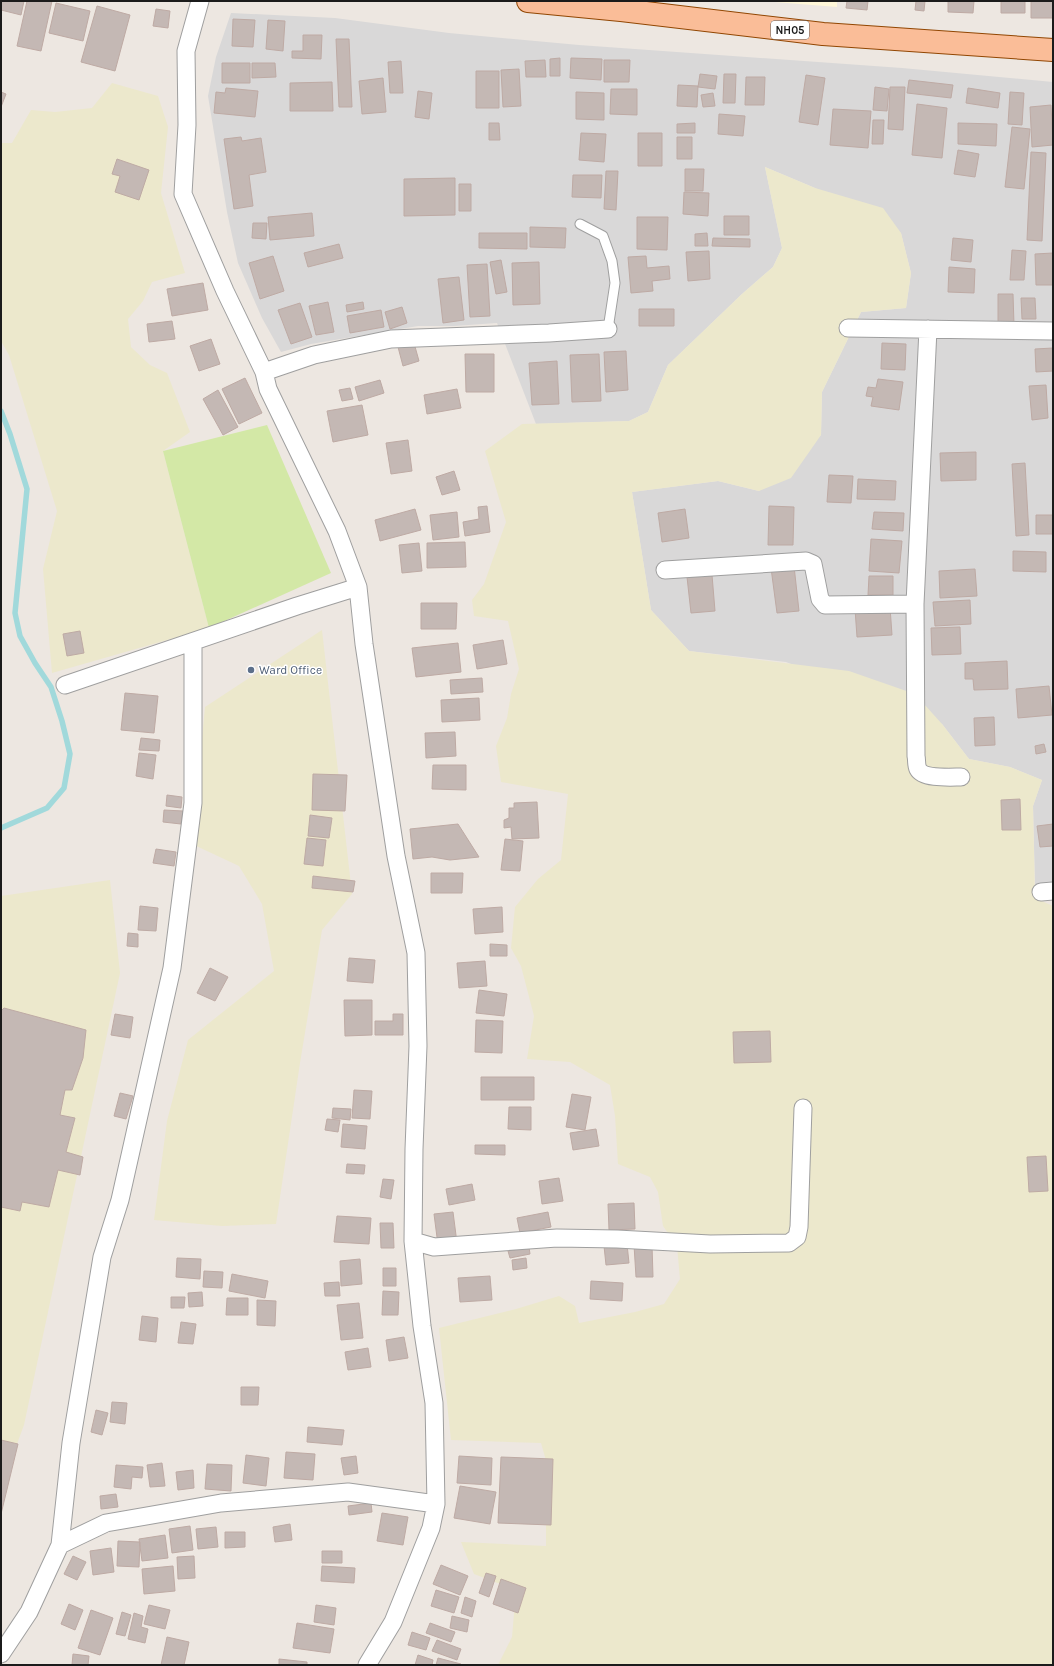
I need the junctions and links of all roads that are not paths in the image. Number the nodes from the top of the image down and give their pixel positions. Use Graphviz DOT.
graph roads {
  1 [pos="200,1"];
  2 [pos="528,1"];
  3 [pos="570,3"];
  4 [pos="1053,50"];
  5 [pos="580,224"];
  6 [pos="848,328"];
  7 [pos="608,329"];
  8 [pos="928,329"];
  9 [pos="1053,331"];
  10 [pos="264,372"];
  11 [pos="665,570"];
  12 [pos="358,587"];
  13 [pos="915,604"];
  14 [pos="193,642"];
  15 [pos="65,685"];
  16 [pos="961,777"];
  17 [pos="802,1108"];
  18 [pos="413,1241"];
  19 [pos="436,1504"];
  20 [pos="60,1545"];
  21 [pos="1,1654"];
  22 [pos="367,1665"];
  1 -- 10 [label="street"];
  2 -- 3 [label="main road, NH05"];
  3 -- 4 [label="main road, NH05"];
  5 -- 7 [label="lane"];
  6 -- 8 [label="street"];
  7 -- 10 [label="street"];
  8 -- 9 [label="street"];
  8 -- 13 [label="street"];
  10 -- 12 [label="street"];
  11 -- 13 [label="street"];
  12 -- 14 [label="street"];
  12 -- 18 [label="street"];
  13 -- 16 [label="street"];
  14 -- 15 [label="street"];
  14 -- 20 [label="street"];
  17 -- 18 [label="street"];
  18 -- 19 [label="street"];
  19 -- 20 [label="street"];
  19 -- 22 [label="street"];
  20 -- 21 [label="street"];
}
